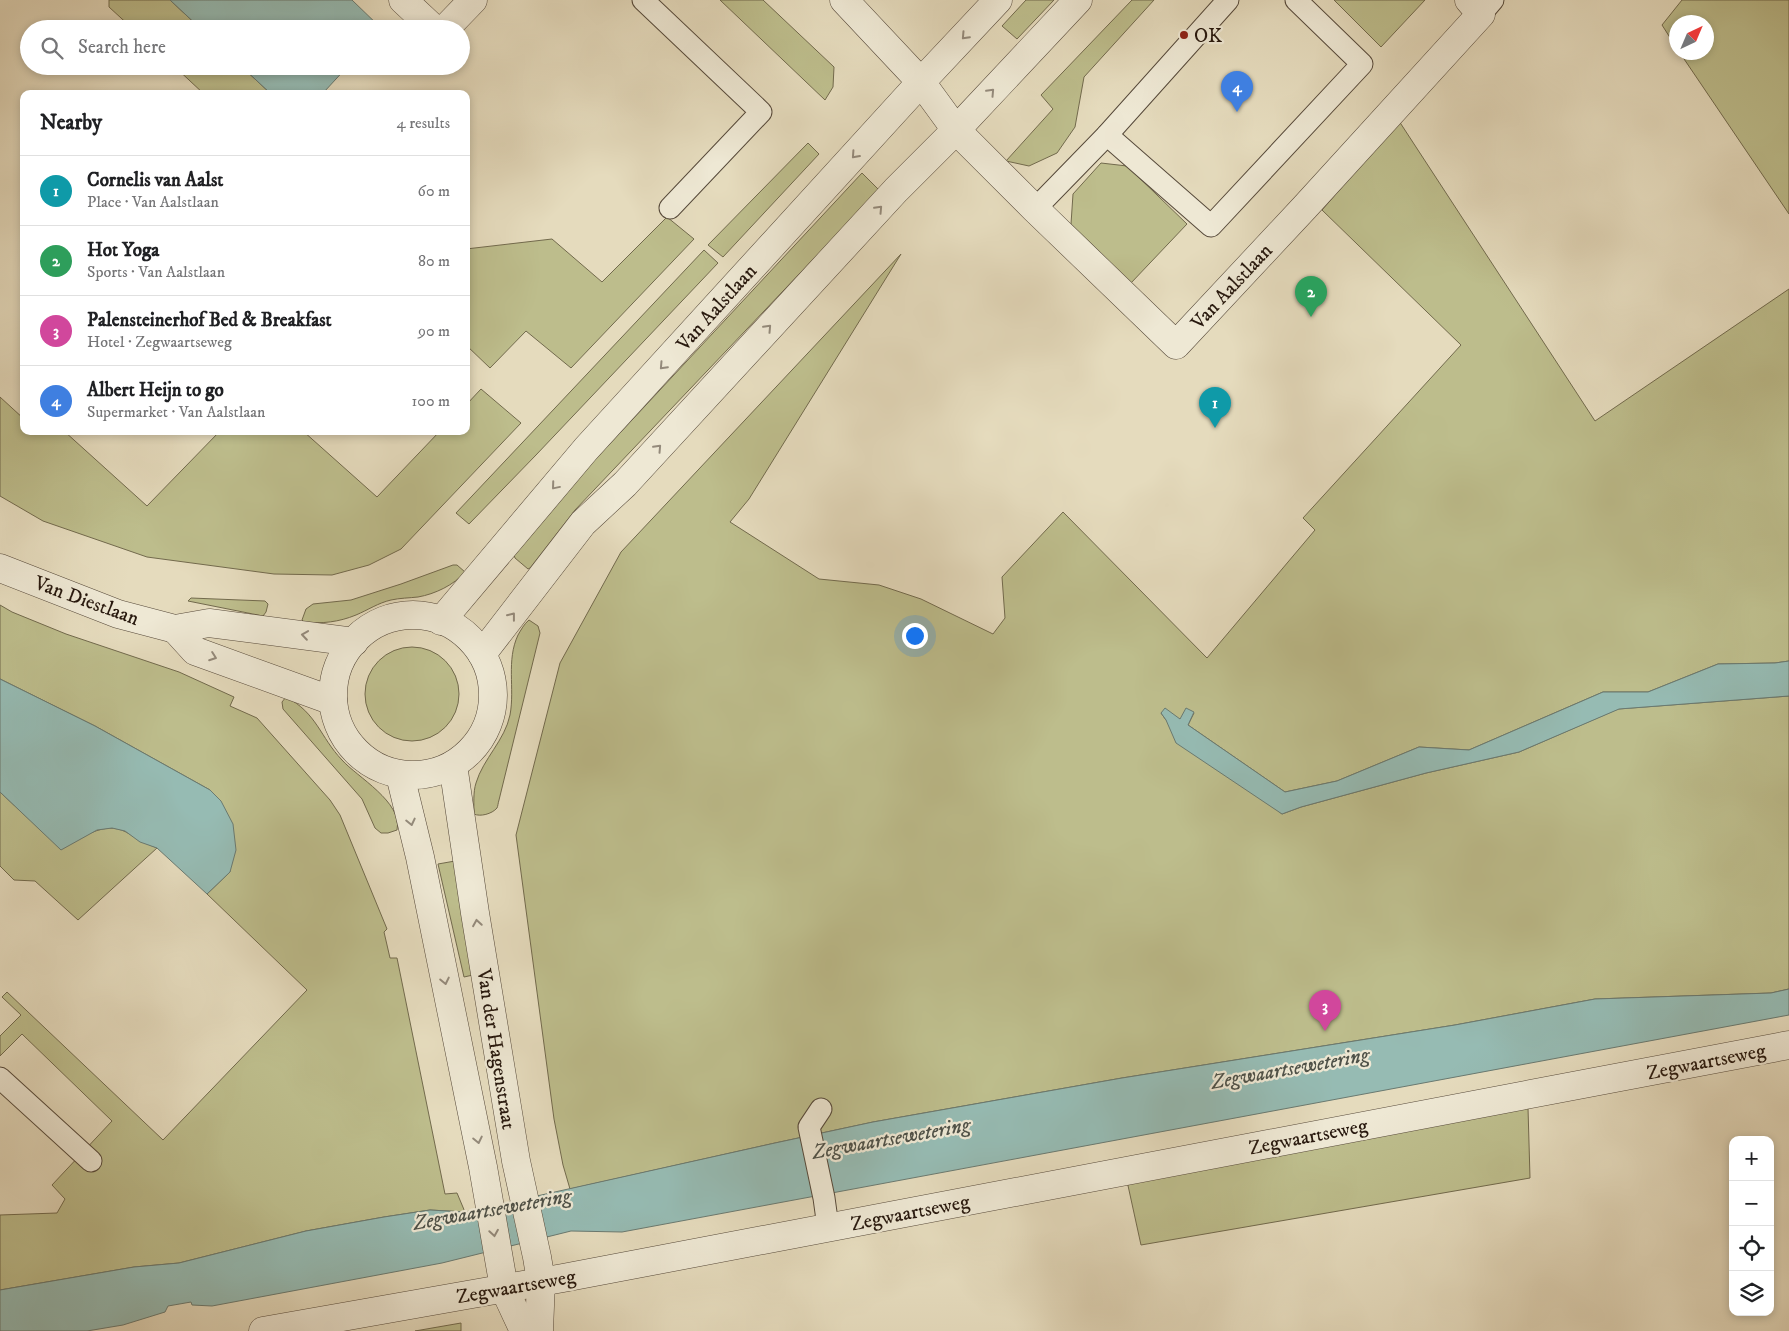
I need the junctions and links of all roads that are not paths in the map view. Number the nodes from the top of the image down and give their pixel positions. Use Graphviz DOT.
graph roads {
  1 [pos="403,0"];
  2 [pos="473,0"];
  3 [pos="643,0"];
  4 [pos="998,0"];
  5 [pos="1078,0"];
  6 [pos="1228,0"];
  7 [pos="1296,0"];
  8 [pos="851,2"];
  9 [pos="1481,4"];
  10 [pos="424,20"];
  11 [pos="454,20"];
  12 [pos="921,82"];
  13 [pos="956,130"];
  14 [pos="1107,135"];
  15 [pos="670,208"];
  16 [pos="1034,209"];
  17 [pos="0,568"];
  18 [pos="442,621"];
  19 [pos="176,629"];
  20 [pos="354,642"];
  21 [pos="482,654"];
  22 [pos="333,700"];
  23 [pos="453,766"];
  24 [pos="400,774"];
  25 [pos="1789,1045"];
  26 [pos="0,1078"];
  27 [pos="821,1109"];
  28 [pos="91,1161"];
  29 [pos="828,1227"];
  30 [pos="539,1269"];
  31 [pos="502,1278"];
  32 [pos="263,1331"];
  33 [pos="524,1331"];
  34 [pos="539,1331"];
  1 -- 10 [label="street"];
  2 -- 11 [label="street"];
  3 -- 15 [label="lane"];
  4 -- 12 [label="street, Van Aalstlaan, one-way"];
  13 -- 5 [label="street, one-way"];
  6 -- 14 [label="lane"];
  7 -- 14 [label="lane"];
  8 -- 12 [label="street, Van Aalstlaan"];
  9 -- 16 [label="street, Van Aalstlaan"];
  12 -- 13 [label="street, Van Aalstlaan"];
  12 -- 18 [label="street, Van Aalstlaan, one-way"];
  13 -- 16 [label="street, Van Aalstlaan"];
  21 -- 13 [label="street, one-way"];
  14 -- 16 [label="lane"];
  17 -- 19 [label="street, Van Diestlaan"];
  18 -- 20 [label="street"];
  18 -- 21 [label="street"];
  20 -- 19 [label="street, Van Diestlaan, one-way"];
  19 -- 22 [label="street, one-way"];
  20 -- 22 [label="street"];
  21 -- 23 [label="street"];
  22 -- 24 [label="street"];
  23 -- 24 [label="street"];
  30 -- 23 [label="street, Van der Hagenstraat, one-way"];
  24 -- 31 [label="street, Van der Hagenstraat, one-way"];
  25 -- 29 [label="street, Zegwaartseweg"];
  26 -- 28 [label="lane"];
  27 -- 29 [label="lane, Zegwaartseweg"];
  29 -- 30 [label="street, Zegwaartseweg"];
  30 -- 31 [label="street, Zegwaartseweg"];
  30 -- 34 [label="street, Van der Hagenstraat"];
  31 -- 32 [label="street, Zegwaartseweg"];
  31 -- 33 [label="street, Van der Hagenstraat"];
}
